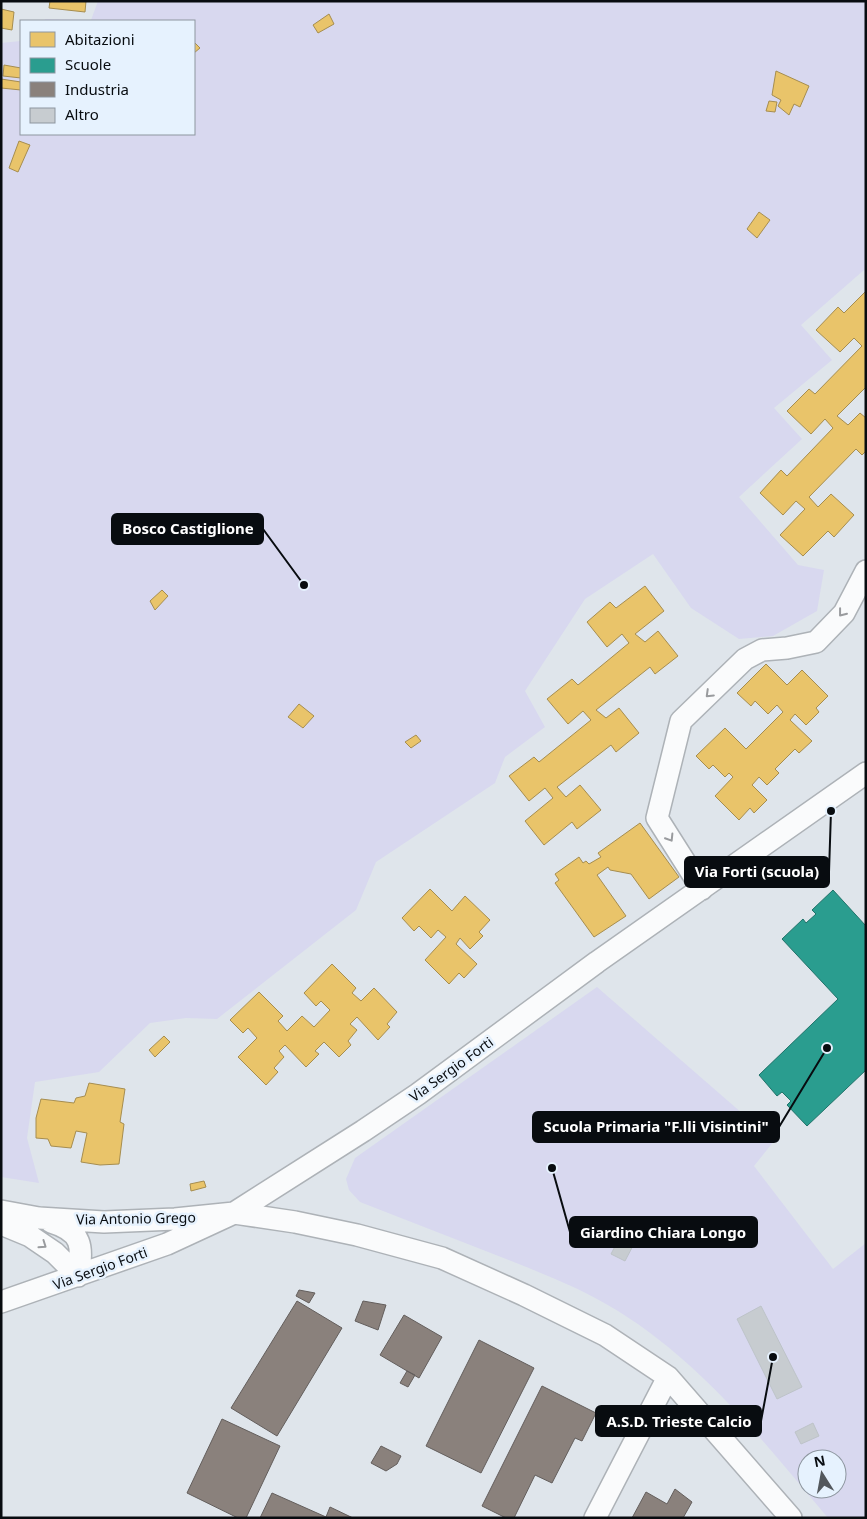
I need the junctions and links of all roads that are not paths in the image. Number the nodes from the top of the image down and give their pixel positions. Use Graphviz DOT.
graph roads {
  1 [pos="866,571"];
  2 [pos="866,773"];
  3 [pos="702,889"];
  4 [pos="1,1211"];
  5 [pos="234,1213"];
  6 [pos="39,1218"];
  7 [pos="1,1224"];
  8 [pos="78,1276"];
  9 [pos="1,1302"];
  10 [pos="668,1377"];
  11 [pos="595,1518"];
  12 [pos="791,1518"];
  1 -- 3 [label="street, one-way"];
  2 -- 3 [label="street, Via Sergio Forti"];
  3 -- 5 [label="street, Via Sergio Forti"];
  4 -- 6 [label="street, Via Antonio Grego"];
  5 -- 6 [label="street, Via Antonio Grego"];
  5 -- 8 [label="street, Via Sergio Forti"];
  5 -- 10 [label="street"];
  6 -- 8 [label="street, Via Antonio Grego"];
  7 -- 8 [label="street, one-way"];
  8 -- 9 [label="street, Via Sergio Forti"];
  10 -- 11 [label="street"];
  10 -- 12 [label="street"];
}
